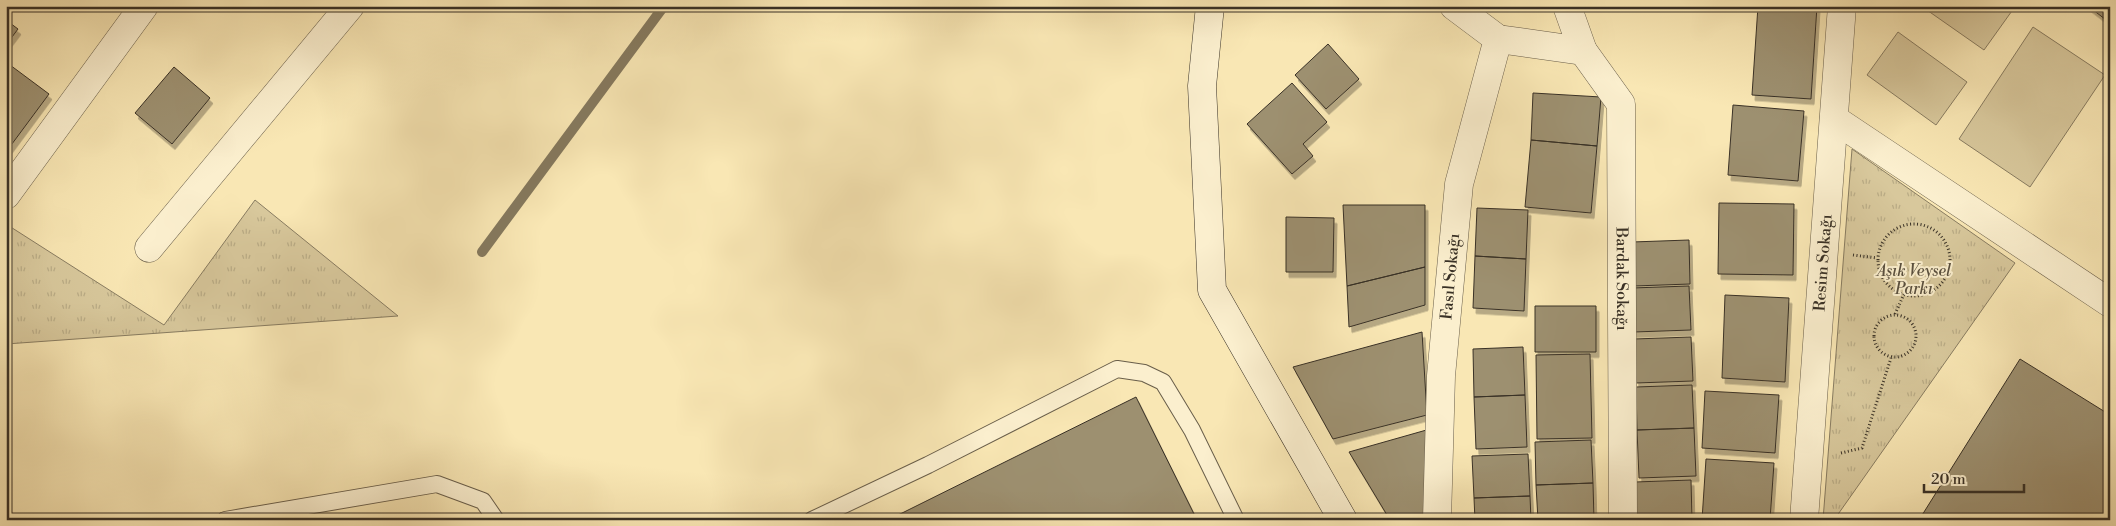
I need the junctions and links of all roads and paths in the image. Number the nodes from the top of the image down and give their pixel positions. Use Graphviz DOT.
graph roads {
  1 [pos="144,6"];
  2 [pos="350,6"];
  3 [pos="1210,6"];
  4 [pos="1454,6"];
  5 [pos="1567,6"];
  6 [pos="1842,6"];
  7 [pos="1498,39"];
  8 [pos="1583,51"];
  9 [pos="1834,119"];
  10 [pos="6,195"];
  11 [pos="149,248"];
  12 [pos="1904,294"];
  13 [pos="2110,303"];
  14 [pos="1895,314"];
  15 [pos="1891,358"];
  16 [pos="1808,462"];
  17 [pos="225,520"];
  18 [pos="496,520"];
  19 [pos="812,520"];
  20 [pos="1236,520"];
  21 [pos="1344,520"];
  22 [pos="1437,520"];
  23 [pos="1623,520"];
  24 [pos="1804,520"];
  1 -- 10 [label="street"];
  2 -- 11 [label="street"];
  3 -- 21 [label="street"];
  4 -- 7 [label="street"];
  5 -- 8 [label="street, Bardak Sokağı"];
  6 -- 9 [label="street, Resim Sokağı"];
  7 -- 8 [label="street"];
  7 -- 22 [label="street, Fasıl Sokağı"];
  8 -- 23 [label="street, Bardak Sokağı"];
  9 -- 13 [label="street"];
  9 -- 16 [label="street, Resim Sokağı"];
  12 -- 12 [label="path"];
  12 -- 14 [label="path"];
  14 -- 15 [label="path"];
  14 -- 15 [label="path"];
  15 -- 16 [label="path"];
  16 -- 24 [label="street, Resim Sokağı"];
  17 -- 18 [label="lane"];
  19 -- 20 [label="lane"];
}
